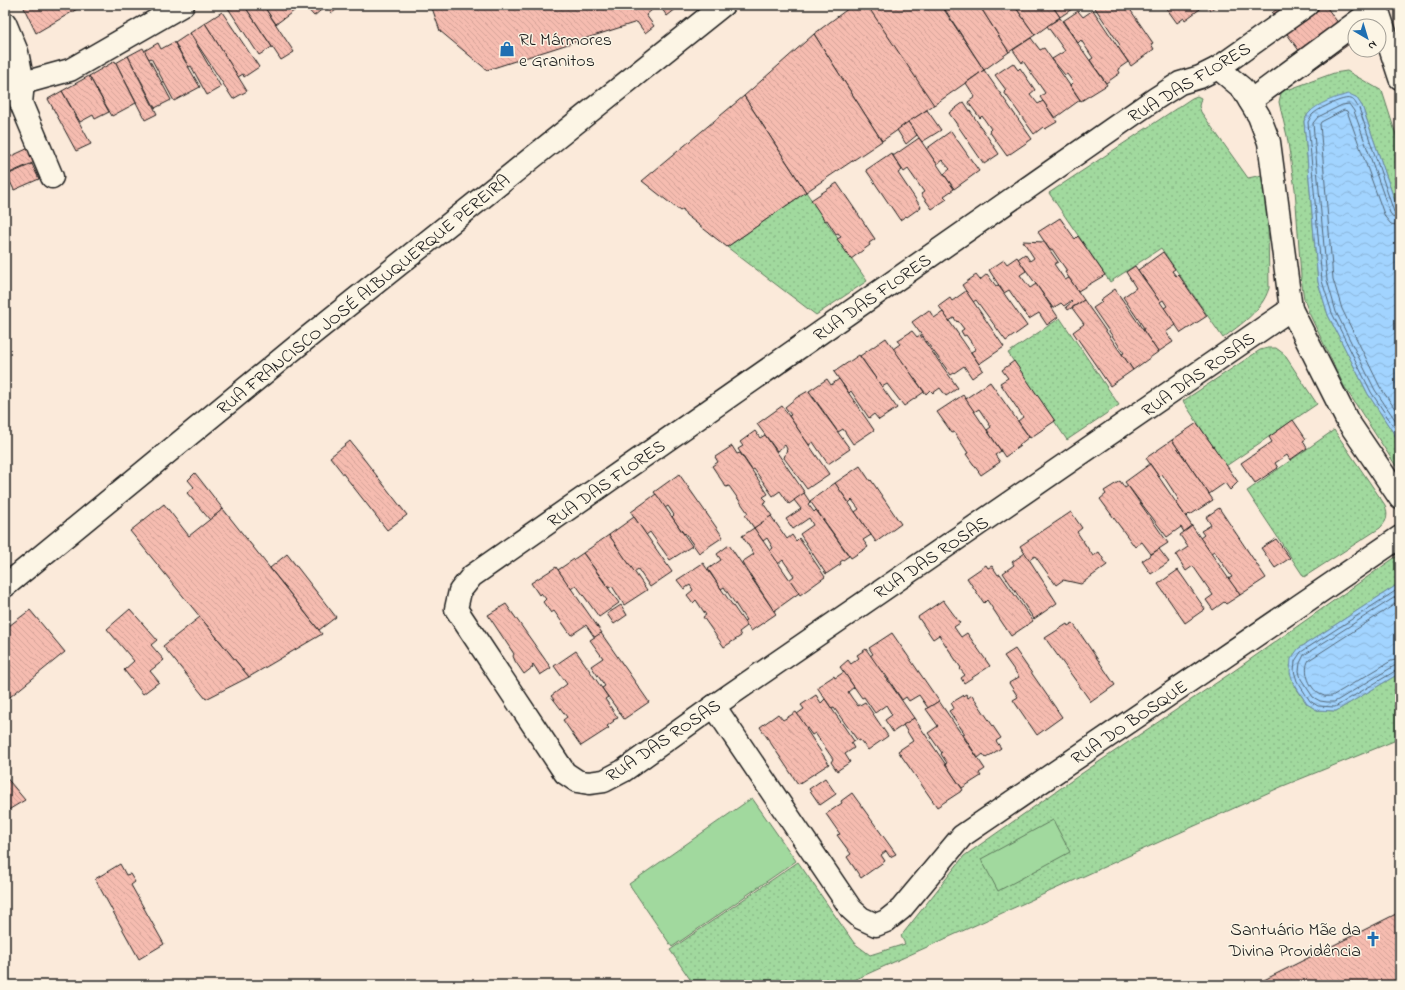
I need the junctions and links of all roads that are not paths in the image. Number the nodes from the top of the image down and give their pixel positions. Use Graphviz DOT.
graph roads {
  1 [pos="183,5"];
  2 [pos="723,5"];
  3 [pos="1307,5"];
  4 [pos="1377,6"];
  5 [pos="5,23"];
  6 [pos="1218,68"];
  7 [pos="1400,78"];
  8 [pos="14,87"];
  9 [pos="1250,101"];
  10 [pos="52,178"];
  11 [pos="1291,309"];
  12 [pos="1400,498"];
  13 [pos="1400,537"];
  14 [pos="5,586"];
  15 [pos="714,706"];
  16 [pos="565,773"];
  1 -- 8 [label="street"];
  2 -- 14 [label="street, RUA FRANCISCO JOSÉ ALBUQUERQUE PEREIRA"];
  3 -- 6 [label="street, RUA DAS FLORES"];
  4 -- 7 [label="street"];
  4 -- 9 [label="street"];
  5 -- 8 [label="street"];
  6 -- 9 [label="street"];
  6 -- 16 [label="street, RUA DAS FLORES"];
  8 -- 10 [label="street"];
  9 -- 11 [label="street"];
  11 -- 12 [label="street"];
  11 -- 15 [label="street, RUA DAS ROSAS"];
  13 -- 15 [label="street, RUA DO BOSQUE"];
  15 -- 16 [label="street, RUA DAS ROSAS"];
}
